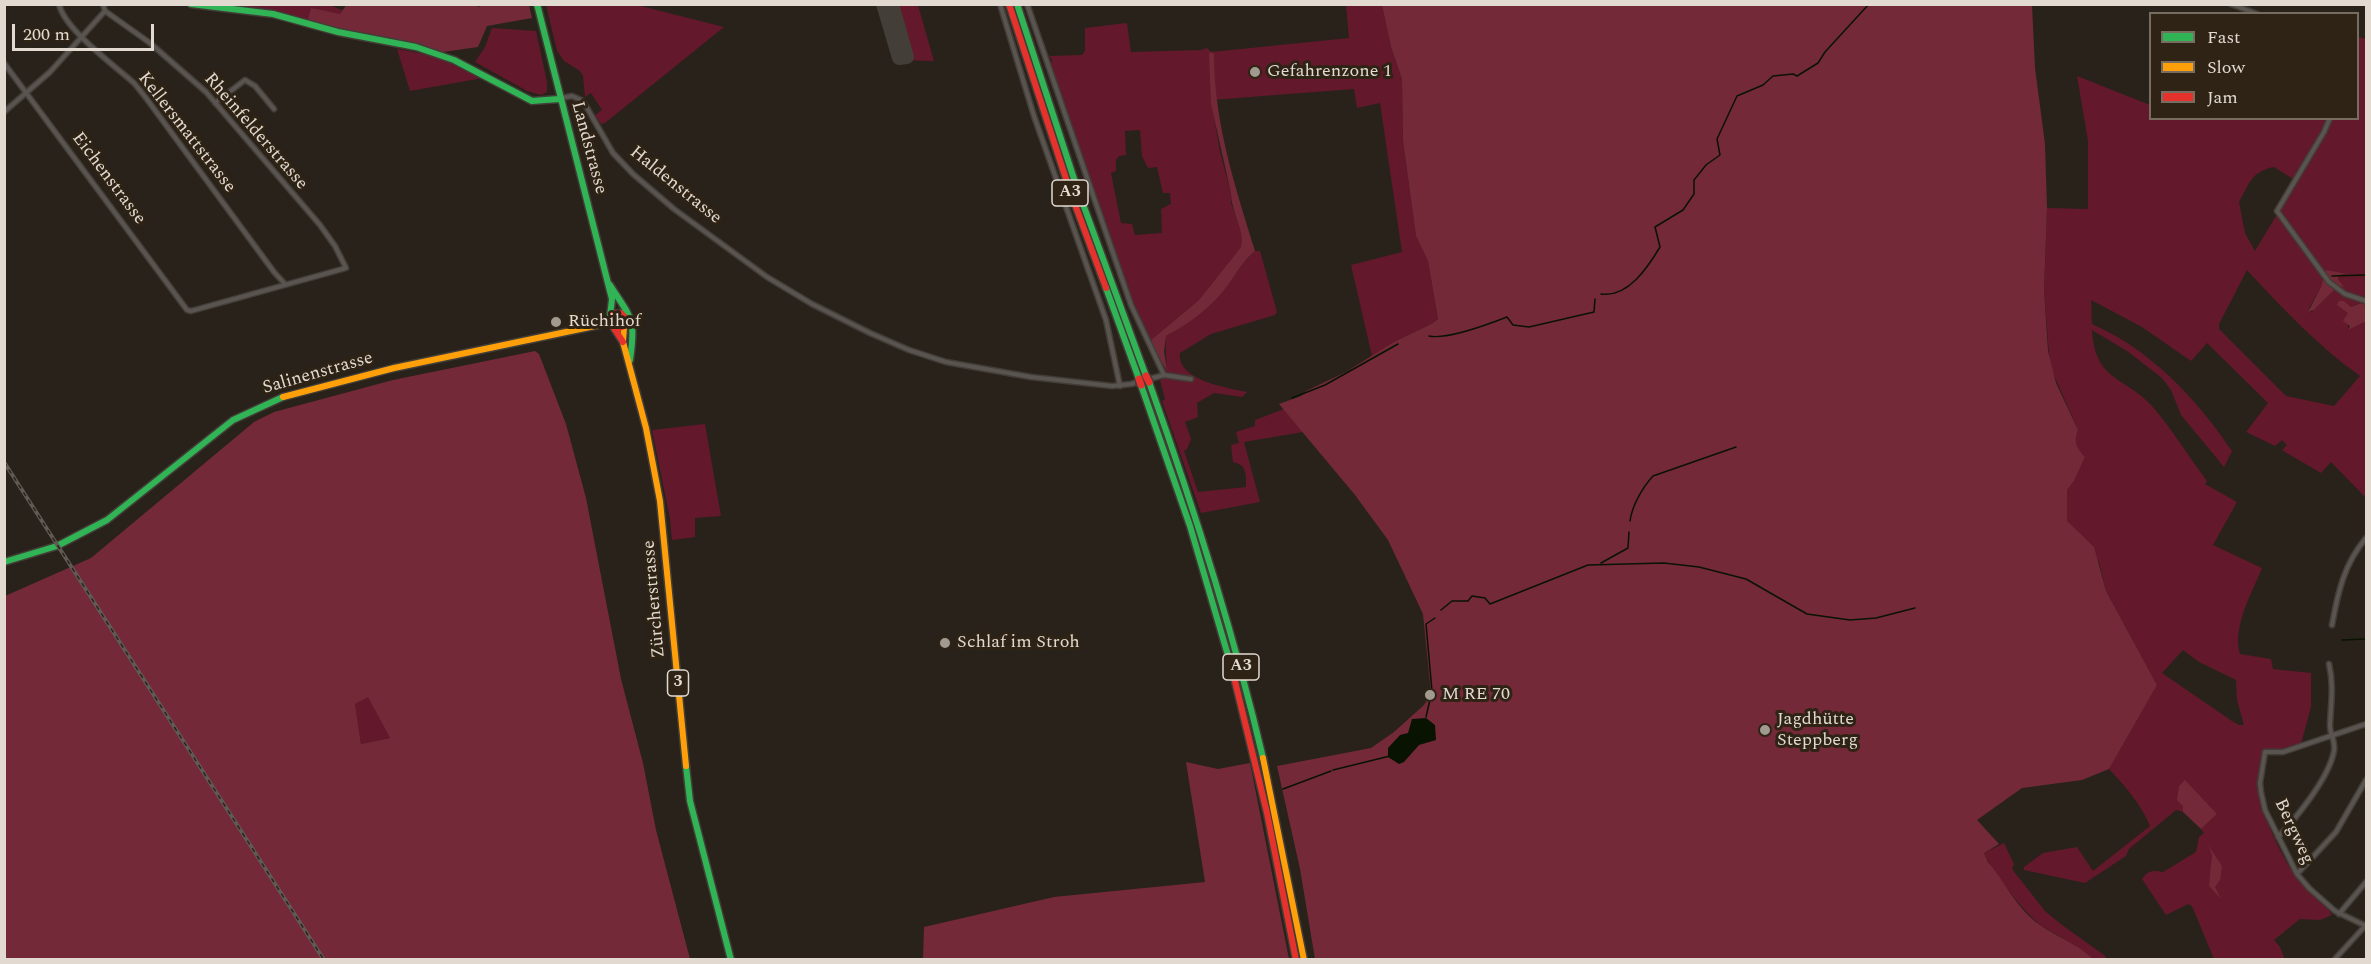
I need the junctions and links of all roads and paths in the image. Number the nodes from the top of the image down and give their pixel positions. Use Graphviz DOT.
graph roads {
  1 [pos="59,4"];
  2 [pos="103,4"];
  3 [pos="191,4"];
  4 [pos="537,4"];
  5 [pos="1000,4"];
  6 [pos="1009,4"];
  7 [pos="1017,4"];
  8 [pos="1027,4"];
  9 [pos="2231,4"];
  10 [pos="105,11"];
  11 [pos="2252,12"];
  12 [pos="81,37"];
  13 [pos="4,63"];
  14 [pos="27,94"];
  15 [pos="559,99"];
  16 [pos="215,103"];
  17 [pos="274,110"];
  18 [pos="4,112"];
  19 [pos="2329,120"];
  20 [pos="606,276"];
  21 [pos="286,285"];
  22 [pos="612,299"];
  23 [pos="2367,301"];
  24 [pos="621,313"];
  25 [pos="610,319"];
  26 [pos="624,327"];
  27 [pos="615,330"];
  28 [pos="623,342"];
  29 [pos="630,367"];
  30 [pos="1164,375"];
  31 [pos="1191,379"];
  32 [pos="1144,380"];
  33 [pos="1120,386"];
  34 [pos="2367,538"];
  35 [pos="4,562"];
  36 [pos="2332,624"];
  37 [pos="2329,664"];
  38 [pos="2367,724"];
  39 [pos="2332,736"];
  40 [pos="2367,780"];
  41 [pos="2278,837"];
  42 [pos="2297,874"];
  43 [pos="2367,882"];
  44 [pos="2339,914"];
  45 [pos="2366,925"];
  46 [pos="731,960"];
  47 [pos="1296,960"];
  48 [pos="1304,960"];
  49 [pos="2334,960"];
  1 -- 12 [label="street, Kellersmattstrasse"];
  2 -- 10 [label="street"];
  3 -- 15 [label="main road, Haldenstrasse"];
  4 -- 15 [label="main road, Landstrasse"];
  5 -- 33 [label="street"];
  6 -- 32 [label="main road, A3"];
  7 -- 32 [label="main road, A3"];
  8 -- 30 [label="street"];
  9 -- 11 [label="street"];
  10 -- 12 [label="street"];
  10 -- 16 [label="street, Rheinfelderstrasse"];
  12 -- 14 [label="street"];
  12 -- 21 [label="street, Kellersmattstrasse"];
  13 -- 14 [label="street, Eichenstrasse"];
  14 -- 18 [label="street"];
  14 -- 21 [label="street, Eichenstrasse"];
  15 -- 20 [label="main road, Landstrasse"];
  15 -- 33 [label="street, Haldenstrasse"];
  16 -- 17 [label="street"];
  16 -- 21 [label="street, Rheinfelderstrasse"];
  19 -- 23 [label="street"];
  20 -- 22 [label="main road, Landstrasse"];
  20 -- 29 [label="main road"];
  22 -- 24 [label="main road, Landstrasse"];
  22 -- 25 [label="main road, Landstrasse"];
  24 -- 25 [label="main road"];
  24 -- 26 [label="main road"];
  25 -- 27 [label="main road"];
  25 -- 35 [label="main road, Salinenstrasse"];
  26 -- 27 [label="main road"];
  26 -- 28 [label="main road, Zürcherstrasse / 3"];
  27 -- 28 [label="main road, Zürcherstrasse / 3"];
  28 -- 29 [label="main road, Zürcherstrasse / 3"];
  29 -- 46 [label="main road, Zürcherstrasse / 3"];
  30 -- 31 [label="street"];
  30 -- 33 [label="street"];
  32 -- 47 [label="main road, A3"];
  32 -- 48 [label="main road, A3"];
  34 -- 36 [label="street"];
  37 -- 39 [label="street"];
  38 -- 39 [label="street"];
  39 -- 41 [label="street"];
  39 -- 41 [label="street, Bergweg"];
  40 -- 42 [label="street"];
  41 -- 42 [label="street, Bergweg"];
  42 -- 44 [label="street, Bergweg"];
  43 -- 44 [label="street"];
  44 -- 45 [label="street, Bergweg"];
  45 -- 49 [label="street"];
}
